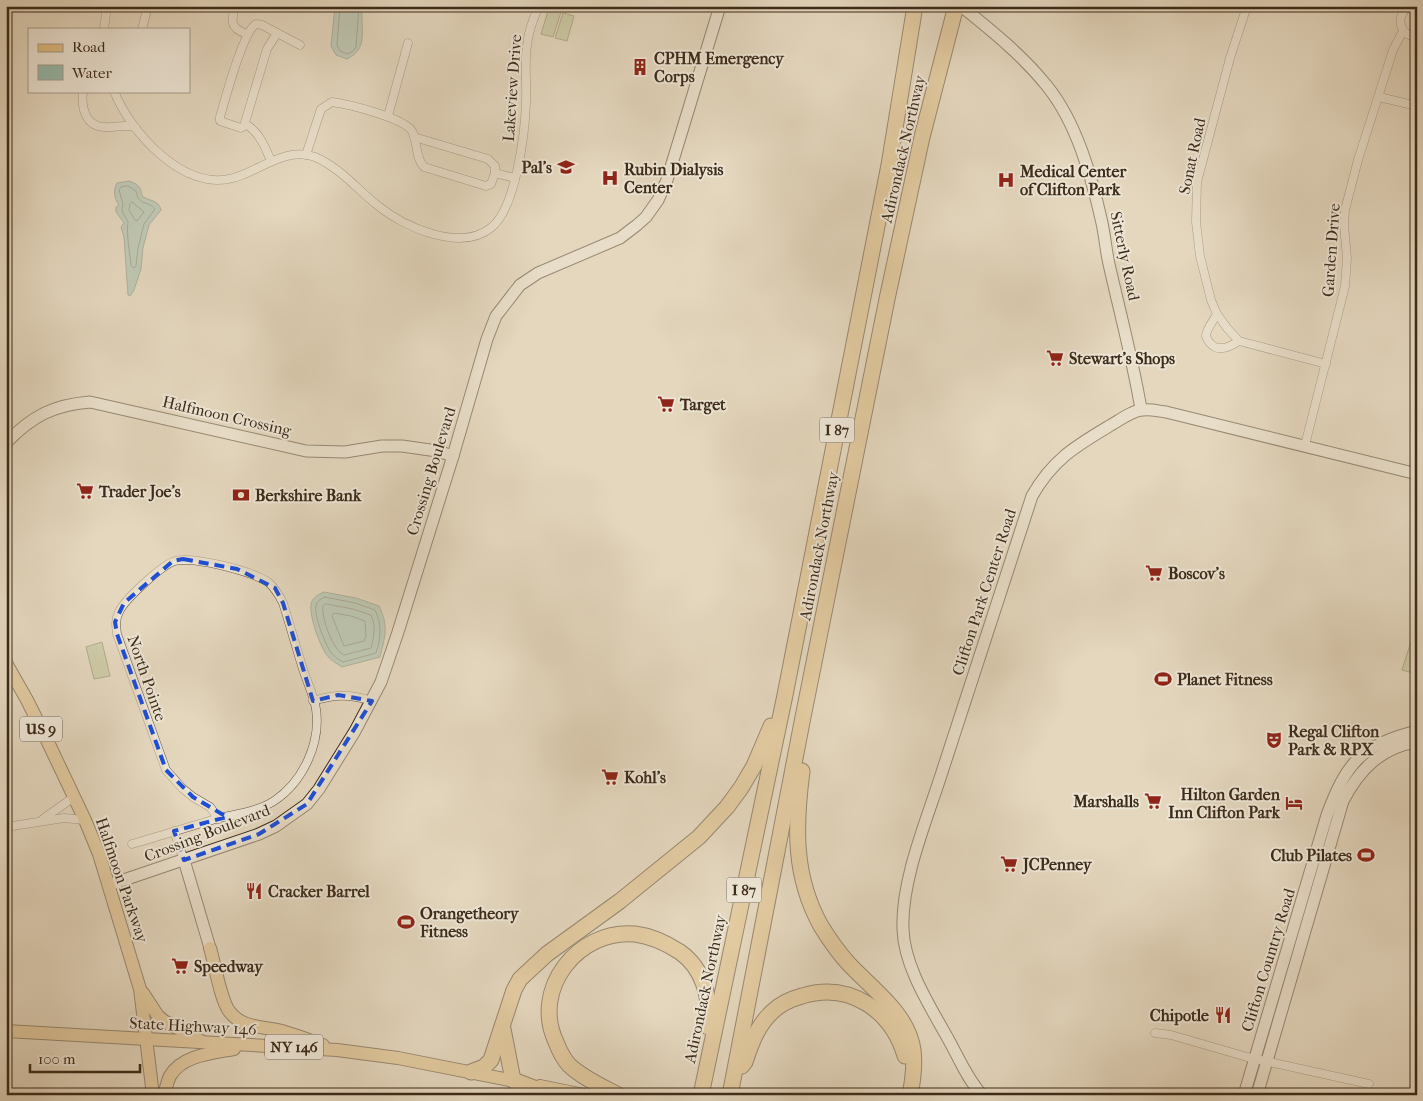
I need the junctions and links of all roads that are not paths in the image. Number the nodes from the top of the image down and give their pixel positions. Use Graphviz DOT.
graph roads {
  1 [pos="107,6"];
  2 [pos="148,6"];
  3 [pos="235,6"];
  4 [pos="539,6"];
  5 [pos="720,6"];
  6 [pos="915,6"];
  7 [pos="956,6"];
  8 [pos="961,6"];
  9 [pos="1247,6"];
  10 [pos="1409,6"];
  11 [pos="105,20"];
  12 [pos="100,28"];
  13 [pos="104,28"];
  14 [pos="142,28"];
  15 [pos="1403,31"];
  16 [pos="277,33"];
  17 [pos="248,34"];
  18 [pos="1417,38"];
  19 [pos="408,43"];
  20 [pos="300,45"];
  21 [pos="83,92"];
  22 [pos="115,92"];
  23 [pos="1379,97"];
  24 [pos="1417,106"];
  25 [pos="388,116"];
  26 [pos="245,124"];
  27 [pos="135,127"];
  28 [pos="414,137"];
  29 [pos="306,155"];
  30 [pos="271,161"];
  31 [pos="495,173"];
  32 [pos="515,178"];
  33 [pos="1217,314"];
  34 [pos="1239,341"];
  35 [pos="1326,364"];
  36 [pos="1141,410"];
  37 [pos="6,443"];
  38 [pos="1305,445"];
  39 [pos="453,456"];
  40 [pos="1417,474"];
  41 [pos="6,662"];
  42 [pos="785,695"];
  43 [pos="313,701"];
  44 [pos="372,701"];
  45 [pos="803,717"];
  46 [pos="1417,731"];
  47 [pos="1417,742"];
  48 [pos="74,797"];
  49 [pos="219,819"];
  50 [pos="85,820"];
  51 [pos="39,821"];
  52 [pos="6,827"];
  53 [pos="174,831"];
  54 [pos="132,844"];
  55 [pos="184,860"];
  56 [pos="109,885"];
  57 [pos="210,948"];
  58 [pos="140,989"];
  59 [pos="503,1026"];
  60 [pos="6,1031"];
  61 [pos="1155,1033"];
  62 [pos="147,1040"];
  63 [pos="203,1043"];
  64 [pos="251,1046"];
  65 [pos="913,1049"];
  66 [pos="337,1050"];
  67 [pos="1255,1059"];
  68 [pos="1267,1061"];
  69 [pos="471,1072"];
  70 [pos="734,1074"];
  71 [pos="1370,1084"];
  72 [pos="515,1088"];
  73 [pos="702,1090"];
  74 [pos="153,1095"];
  75 [pos="164,1095"];
  76 [pos="552,1095"];
  77 [pos="584,1095"];
  78 [pos="618,1095"];
  79 [pos="730,1095"];
  80 [pos="901,1095"];
  81 [pos="910,1095"];
  82 [pos="918,1095"];
  83 [pos="982,1095"];
  84 [pos="1244,1095"];
  85 [pos="1258,1095"];
  1 -- 11 [label="street"];
  2 -- 14 [label="street"];
  3 -- 17 [label="street"];
  4 -- 32 [label="street, Lakeview Drive"];
  5 -- 39 [label="street, Crossing Boulevard"];
  6 -- 42 [label="highway, Adirondack Northway / I 87"];
  7 -- 45 [label="highway, Adirondack Northway / I 87"];
  8 -- 36 [label="street, Sitterly Road"];
  9 -- 33 [label="street, Sonat Road"];
  10 -- 15 [label="street, Garden Drive"];
  11 -- 12 [label="street"];
  11 -- 13 [label="street"];
  15 -- 18 [label="street"];
  15 -- 23 [label="street, Garden Drive"];
  16 -- 17 [label="street"];
  16 -- 20 [label="street"];
  16 -- 26 [label="street"];
  17 -- 26 [label="street"];
  19 -- 25 [label="street"];
  21 -- 27 [label="street"];
  22 -- 27 [label="street"];
  23 -- 24 [label="street"];
  23 -- 35 [label="street, Garden Drive"];
  25 -- 28 [label="street"];
  25 -- 29 [label="street"];
  26 -- 30 [label="street"];
  27 -- 30 [label="street"];
  28 -- 31 [label="street"];
  28 -- 31 [label="street"];
  29 -- 30 [label="street"];
  29 -- 32 [label="street, Lakeview Drive"];
  31 -- 32 [label="street"];
  33 -- 34 [label="street, Sonat Road"];
  33 -- 34 [label="street"];
  34 -- 35 [label="street"];
  35 -- 38 [label="street, Garden Drive"];
  36 -- 38 [label="street, Clifton Park Center Road"];
  36 -- 83 [label="street, Clifton Park Center Road"];
  37 -- 39 [label="street, Halfmoon Crossing"];
  38 -- 40 [label="street, Clifton Park Center Road"];
  39 -- 44 [label="street, Crossing Boulevard"];
  41 -- 48 [label="main road, Halfmoon Parkway / US 9"];
  42 -- 59 [label="highway"];
  42 -- 73 [label="highway, Adirondack Northway / I 87"];
  43 -- 44 [label="street"];
  43 -- 49 [label="street, North Pointe"];
  43 -- 49 [label="street, North Pointe"];
  44 -- 55 [label="street, Crossing Boulevard"];
  45 -- 65 [label="highway"];
  45 -- 70 [label="highway, Adirondack Northway / I 87"];
  46 -- 67 [label="street, Clifton Country Road"];
  47 -- 68 [label="street, Clifton Country Road"];
  48 -- 50 [label="main road, Halfmoon Parkway / US 9"];
  48 -- 51 [label="street"];
  49 -- 53 [label="street, North Pointe"];
  50 -- 51 [label="street"];
  50 -- 56 [label="main road, Halfmoon Parkway / US 9"];
  51 -- 52 [label="street"];
  53 -- 54 [label="street, North Pointe"];
  53 -- 55 [label="street"];
  55 -- 56 [label="street, Crossing Boulevard"];
  55 -- 57 [label="street"];
  56 -- 58 [label="main road, Halfmoon Parkway / US 9"];
  57 -- 66 [label="main road"];
  58 -- 62 [label="main road, Halfmoon Parkway / US 9"];
  58 -- 63 [label="main road"];
  59 -- 69 [label="highway"];
  59 -- 72 [label="highway"];
  60 -- 62 [label="main road, State Highway 146 / NY 146"];
  61 -- 67 [label="street"];
  62 -- 63 [label="main road, State Highway 146 / NY 146"];
  62 -- 74 [label="main road, Halfmoon Parkway / US 9"];
  63 -- 64 [label="main road, State Highway 146 / NY 146"];
  64 -- 66 [label="main road, State Highway 146 / NY 146"];
  64 -- 75 [label="main road"];
  65 -- 81 [label="highway"];
  65 -- 82 [label="highway"];
  66 -- 69 [label="main road, State Highway 146 / NY 146"];
  67 -- 68 [label="street"];
  67 -- 84 [label="street, Clifton Country Road"];
  68 -- 71 [label="street"];
  68 -- 85 [label="street, Clifton Country Road"];
  69 -- 72 [label="main road, State Highway 146 / NY 146"];
  70 -- 79 [label="highway, Adirondack Northway / I 87"];
  70 -- 80 [label="highway"];
  72 -- 76 [label="highway"];
  72 -- 77 [label="main road, State Highway 146 / NY 146"];
  73 -- 78 [label="highway"];
}
